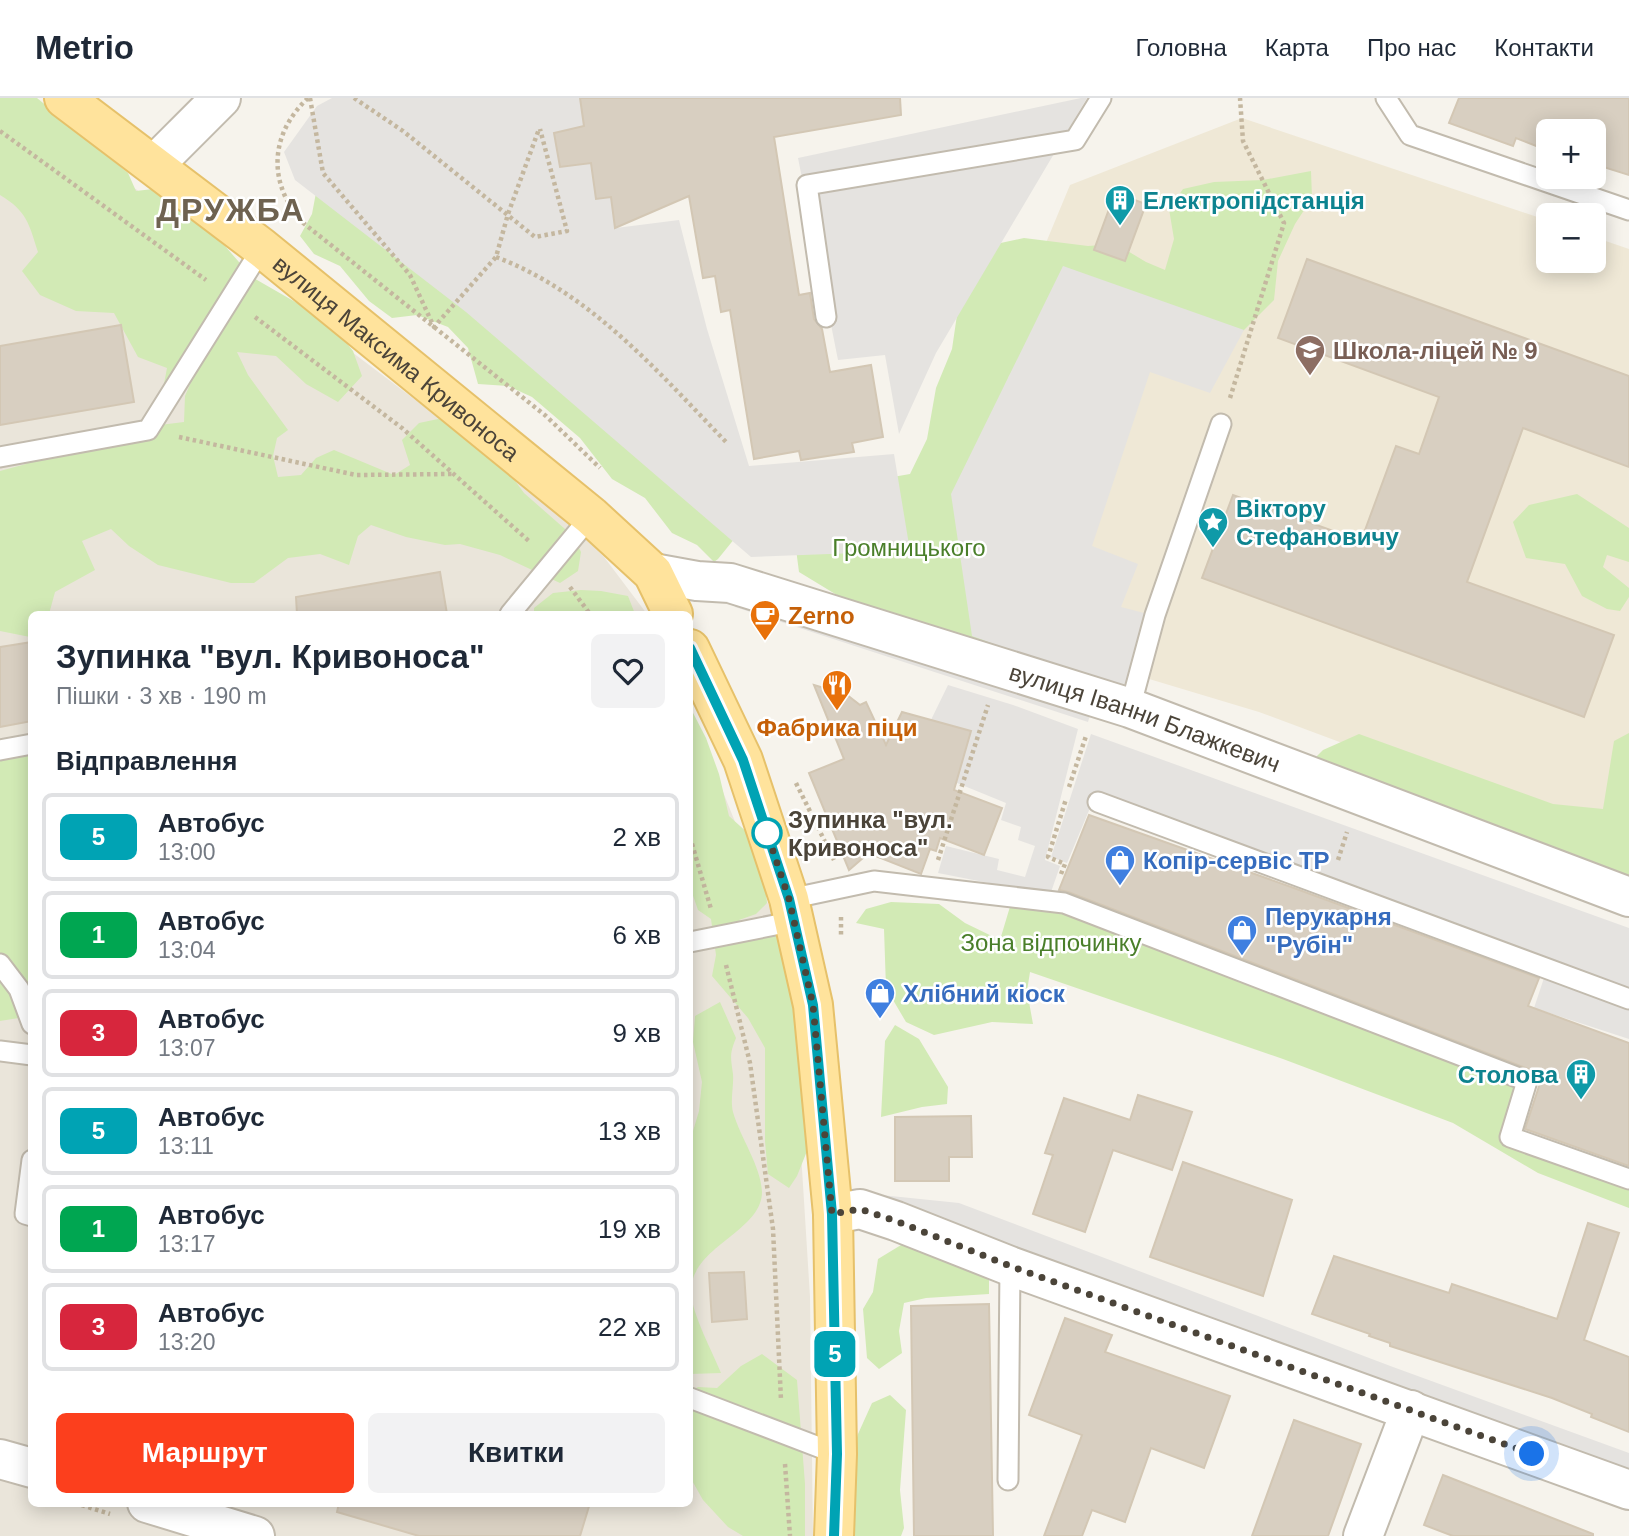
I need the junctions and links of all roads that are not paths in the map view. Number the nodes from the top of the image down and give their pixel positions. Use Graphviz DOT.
graph roads {
  1 [pos="64,98"];
  2 [pos="221,98"];
  3 [pos="1101,98"];
  4 [pos="1386,98"];
  5 [pos="154,165"];
  6 [pos="1629,210"];
  7 [pos="262,248"];
  8 [pos="826,317"];
  9 [pos="1221,424"];
  10 [pos="0,457"];
  11 [pos="591,516"];
  12 [pos="653,573"];
  13 [pos="512,611"];
  14 [pos="672,611"];
  15 [pos="693,655"];
  16 [pos="1114,703"];
  17 [pos="28,745"];
  18 [pos="0,750"];
  19 [pos="1098,802"];
  20 [pos="1629,897"];
  21 [pos="792,910"];
  22 [pos="693,941"];
  23 [pos="0,964"];
  24 [pos="1629,999"];
  25 [pos="28,1013"];
  26 [pos="0,1051"];
  27 [pos="28,1054"];
  28 [pos="1629,1179"];
  29 [pos="28,1191"];
  30 [pos="832,1214"];
  31 [pos="28,1215"];
  32 [pos="1010,1266"];
  33 [pos="693,1399"];
  34 [pos="1410,1410"];
  35 [pos="837,1454"];
  36 [pos="0,1459"];
  37 [pos="28,1467"];
  38 [pos="1008,1480"];
  39 [pos="1629,1490"];
  40 [pos="160,1507"];
  41 [pos="255,1536"];
  42 [pos="834,1536"];
  43 [pos="1363,1536"];
  1 -- 5 [label="main road, вулиця Максима Кривоноса"];
  2 -- 5 [label="street"];
  3 -- 8 [label="lane"];
  4 -- 6 [label="lane"];
  5 -- 7 [label="main road, вулиця Максима Кривоноса"];
  7 -- 10 [label="lane"];
  7 -- 11 [label="main road, вулиця Максима Кривоноса"];
  9 -- 16 [label="lane"];
  11 -- 12 [label="main road, вулиця Максима Кривоноса"];
  11 -- 13 [label="lane"];
  12 -- 14 [label="main road, вулиця Максима Кривоноса"];
  12 -- 16 [label="street, вулиця Іванни Блажкевич"];
  15 -- 21 [label="main road"];
  16 -- 20 [label="street, вулиця Іванни Блажкевич"];
  17 -- 18 [label="lane"];
  19 -- 24 [label="lane"];
  21 -- 22 [label="lane"];
  21 -- 28 [label="lane"];
  21 -- 30 [label="main road"];
  23 -- 25 [label="lane"];
  26 -- 27 [label="lane"];
  29 -- 31 [label="lane"];
  30 -- 32 [label="street"];
  30 -- 35 [label="main road"];
  32 -- 34 [label="street"];
  32 -- 38 [label="lane"];
  33 -- 35 [label="lane"];
  34 -- 39 [label="street"];
  34 -- 43 [label="street"];
  35 -- 42 [label="main road"];
  36 -- 37 [label="street"];
  40 -- 41 [label="street"];
}
